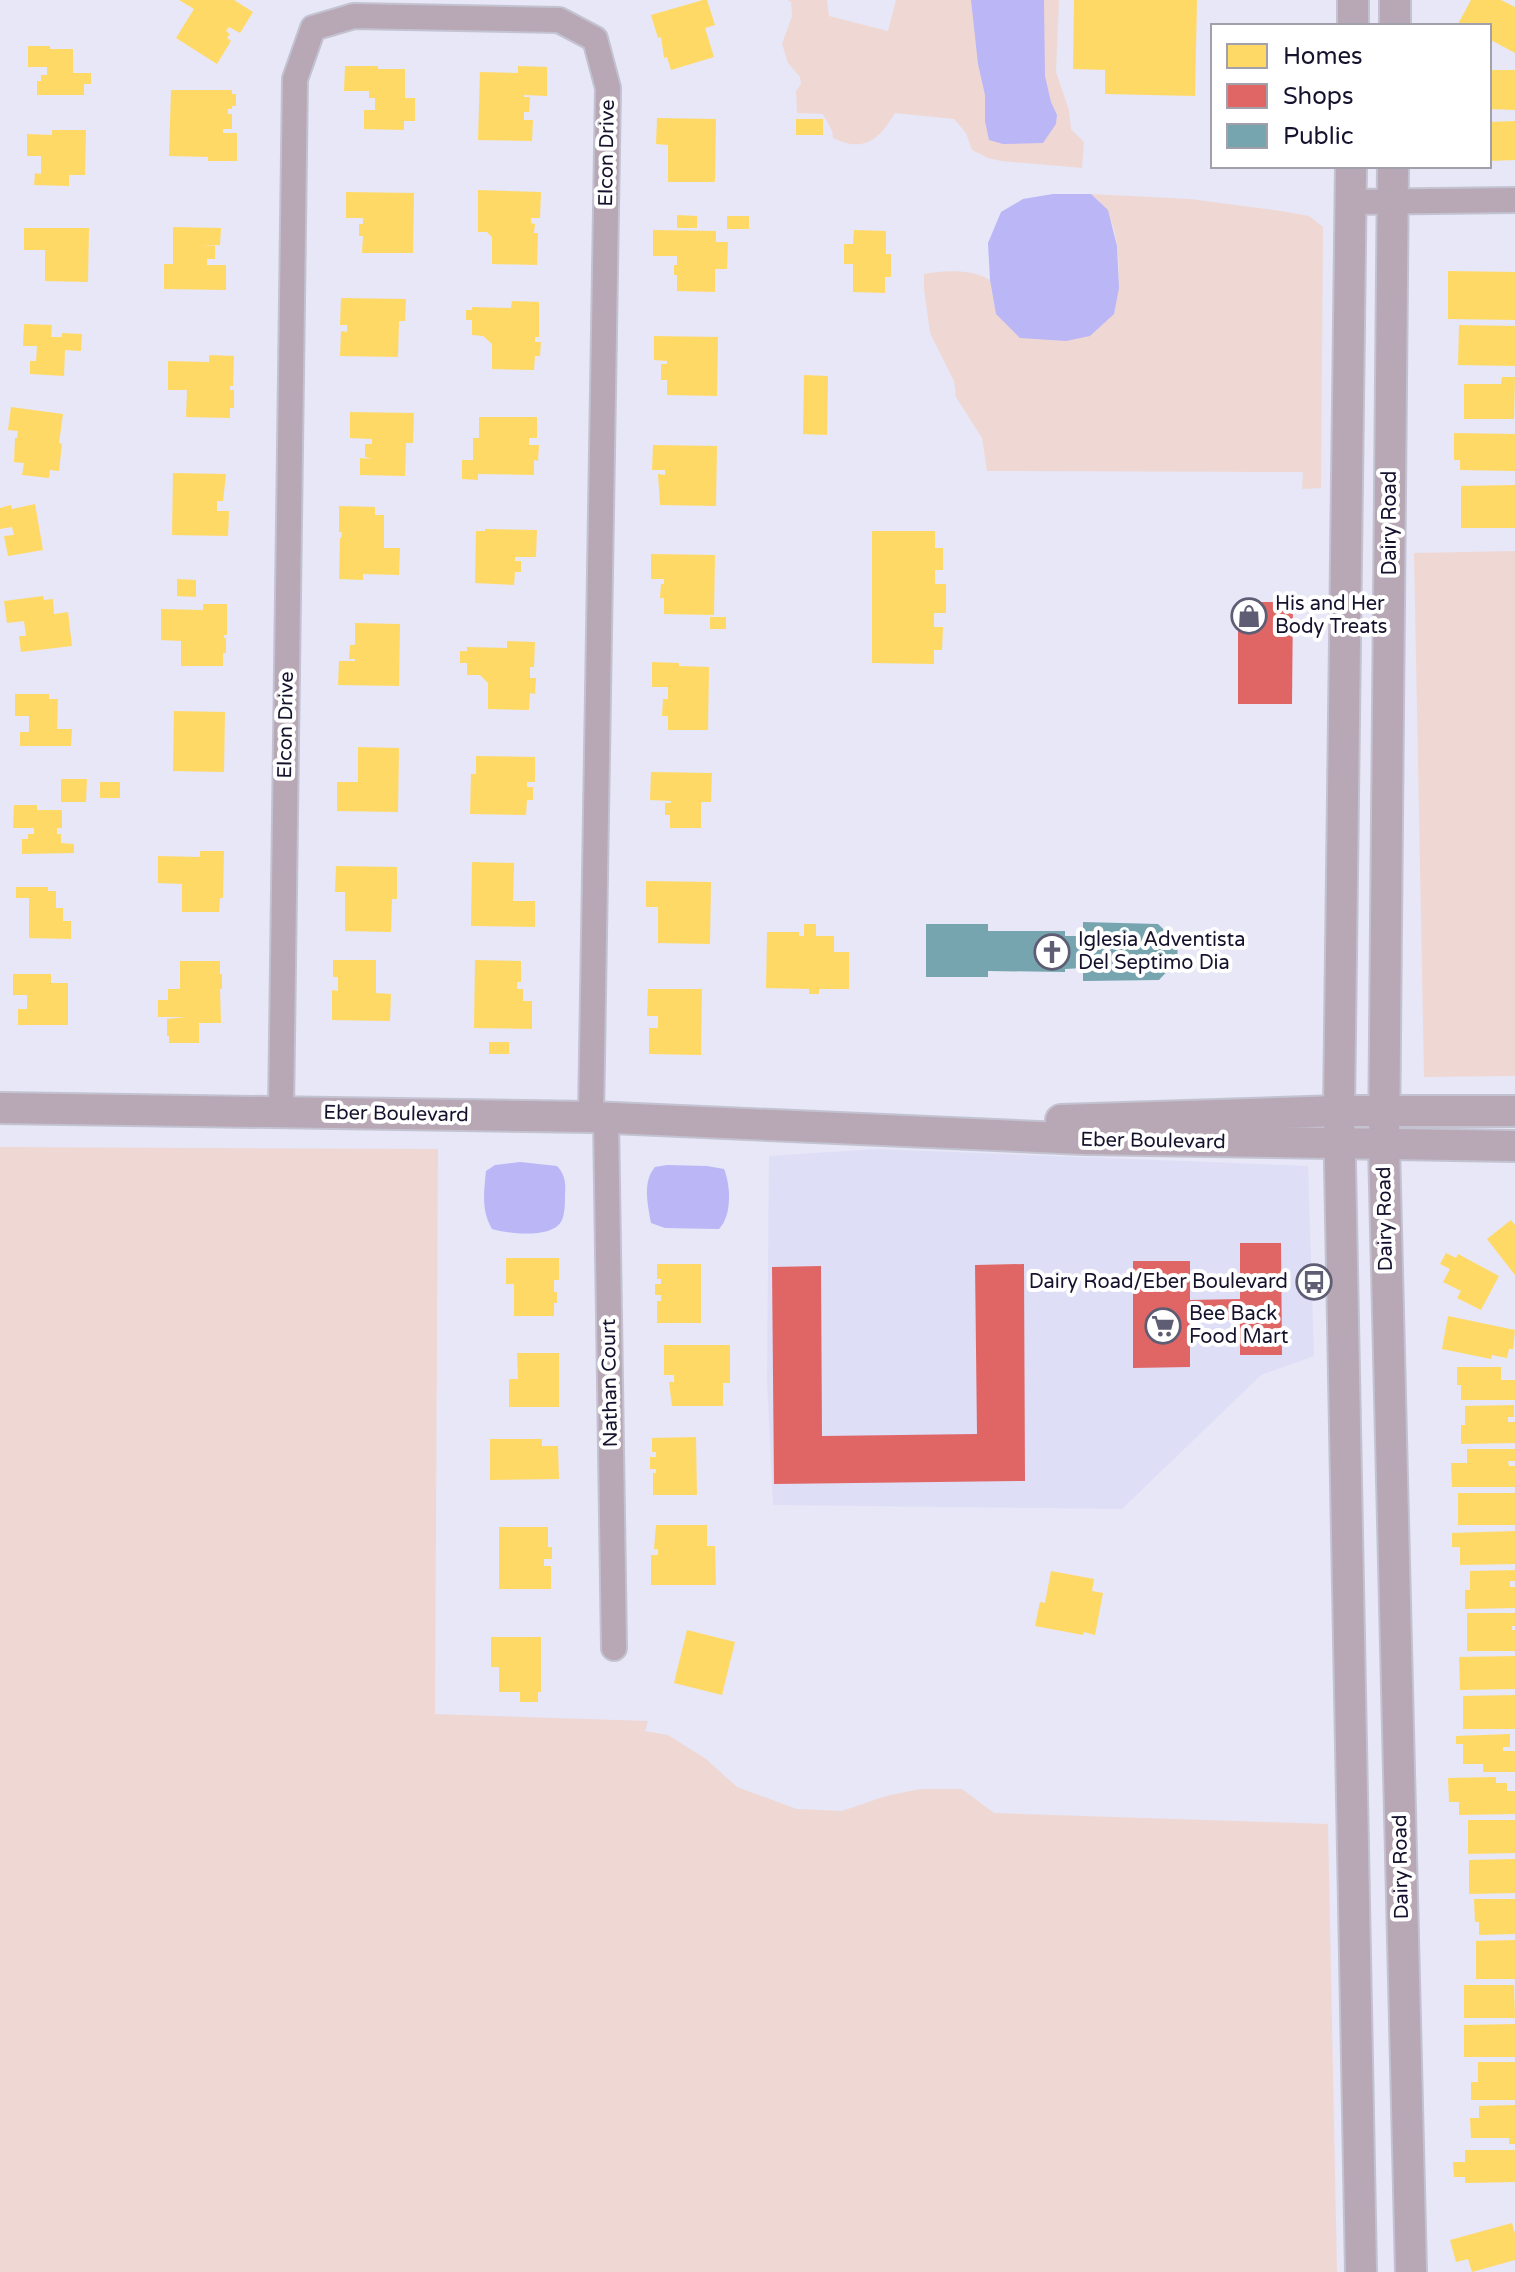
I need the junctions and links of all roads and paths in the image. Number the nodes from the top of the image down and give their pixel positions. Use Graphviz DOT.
graph roads {
  1 [pos="1353,0"];
  2 [pos="1395,0"];
  3 [pos="1353,24"];
  4 [pos="1395,24"];
  5 [pos="1351,168"];
  6 [pos="1393,168"];
  7 [pos="1515,200"];
  8 [pos="1392,201"];
  9 [pos="1351,202"];
  10 [pos="0,1108"];
  11 [pos="1339,1111"];
  12 [pos="1515,1111"];
  13 [pos="281,1112"];
  14 [pos="1385,1112"];
  15 [pos="598,1118"];
  16 [pos="791,1125"];
  17 [pos="1341,1145"];
  18 [pos="1384,1145"];
  19 [pos="1515,1146"];
  20 [pos="614,1648"];
  21 [pos="1361,2272"];
  22 [pos="1411,2272"];
  1 -- 3 [label="street"];
  2 -- 4 [label="street"];
  5 -- 9 [label="street"];
  6 -- 8 [label="street, Dairy Road"];
  7 -- 8 [label="street"];
  8 -- 9 [label="street"];
  8 -- 14 [label="street, Dairy Road"];
  9 -- 11 [label="street"];
  10 -- 13 [label="street, Eber Boulevard"];
  11 -- 14 [label="street, Eber Boulevard"];
  11 -- 16 [label="street, Eber Boulevard"];
  11 -- 17 [label="street"];
  12 -- 14 [label="street, Eber Boulevard"];
  13 -- 15 [label="street, Eber Boulevard"];
  13 -- 15 [label="street, Elcon Drive"];
  14 -- 18 [label="street, Dairy Road"];
  15 -- 16 [label="street, Eber Boulevard"];
  15 -- 20 [label="street, Nathan Court"];
  16 -- 17 [label="street, Eber Boulevard"];
  17 -- 18 [label="street, Eber Boulevard"];
  17 -- 21 [label="street"];
  18 -- 19 [label="street, Eber Boulevard"];
  18 -- 22 [label="street, Dairy Road"];
}
